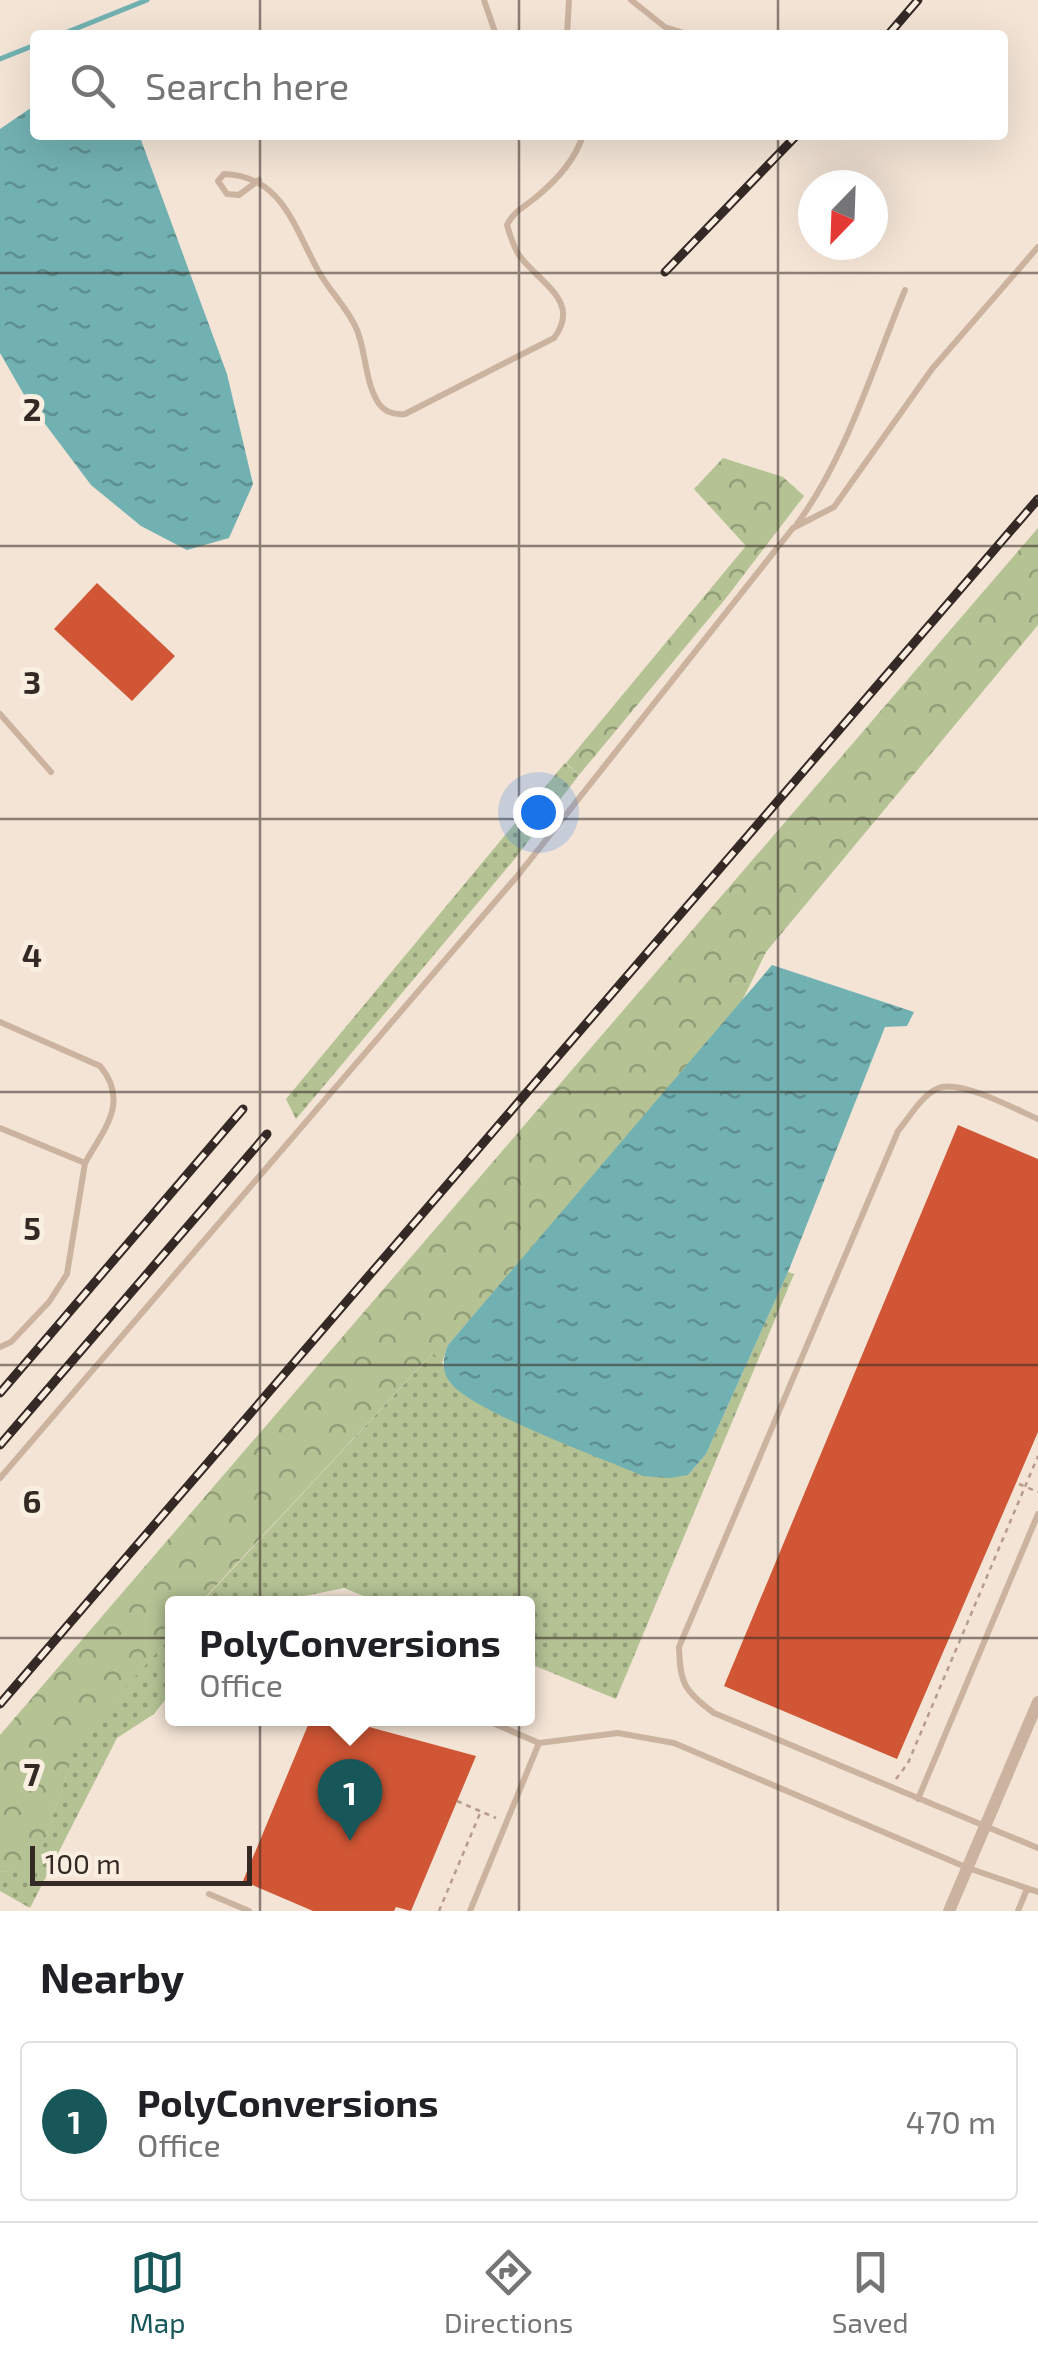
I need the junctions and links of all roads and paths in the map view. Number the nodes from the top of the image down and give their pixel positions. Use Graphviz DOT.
graph roads {
  1 [pos="484,0"];
  2 [pos="568,0"];
  3 [pos="630,0"];
  4 [pos="667,27"];
  5 [pos="494,30"];
  6 [pos="567,30"];
  7 [pos="670,30"];
  8 [pos="676,30"];
  9 [pos="582,140"];
  10 [pos="259,180"];
  11 [pos="1038,247"];
  12 [pos="906,290"];
  13 [pos="793,528"];
  14 [pos="0,714"];
  15 [pos="50,772"];
  16 [pos="0,1022"];
  17 [pos="1038,1119"];
  18 [pos="0,1128"];
  19 [pos="85,1163"];
  20 [pos="0,1347"];
  21 [pos="1038,1456"];
  22 [pos="0,1478"];
  23 [pos="1019,1484"];
  24 [pos="1025,1486"];
  25 [pos="1038,1492"];
  26 [pos="1038,1514"];
  27 [pos="1038,1702"];
  28 [pos="500,1726"];
  29 [pos="539,1743"];
  30 [pos="890,1787"];
  31 [pos="918,1799"];
  32 [pos="457,1801"];
  33 [pos="481,1811"];
  34 [pos="506,1822"];
  35 [pos="985,1828"];
  36 [pos="1038,1848"];
  37 [pos="968,1868"];
  38 [pos="1027,1889"];
  39 [pos="1038,1892"];
  40 [pos="208,1894"];
  41 [pos="246,1910"];
  42 [pos="439,1911"];
  43 [pos="470,1911"];
  44 [pos="950,1911"];
  45 [pos="1018,1911"];
  1 -- 5 [label="lane"];
  2 -- 6 [label="lane"];
  3 -- 4 [label="lane"];
  4 -- 7 [label="lane"];
  4 -- 8 [label="lane"];
  9 -- 10 [label="lane"];
  10 -- 10 [label="lane"];
  11 -- 13 [label="lane"];
  12 -- 13 [label="lane"];
  13 -- 22 [label="lane"];
  14 -- 15 [label="lane"];
  16 -- 19 [label="lane"];
  17 -- 30 [label="lane"];
  18 -- 19 [label="lane"];
  19 -- 20 [label="lane"];
  21 -- 24 [label="path"];
  23 -- 24 [label="path"];
  24 -- 25 [label="path"];
  24 -- 30 [label="path"];
  26 -- 31 [label="lane"];
  27 -- 35 [label="street"];
  28 -- 29 [label="lane"];
  29 -- 34 [label="lane"];
  29 -- 37 [label="lane"];
  30 -- 31 [label="lane"];
  31 -- 35 [label="lane"];
  32 -- 33 [label="path"];
  33 -- 34 [label="path"];
  33 -- 42 [label="path"];
  34 -- 43 [label="lane"];
  35 -- 36 [label="lane"];
  35 -- 37 [label="street"];
  37 -- 38 [label="lane"];
  37 -- 44 [label="street"];
  38 -- 39 [label="lane"];
  38 -- 45 [label="lane"];
  40 -- 41 [label="lane"];
}
